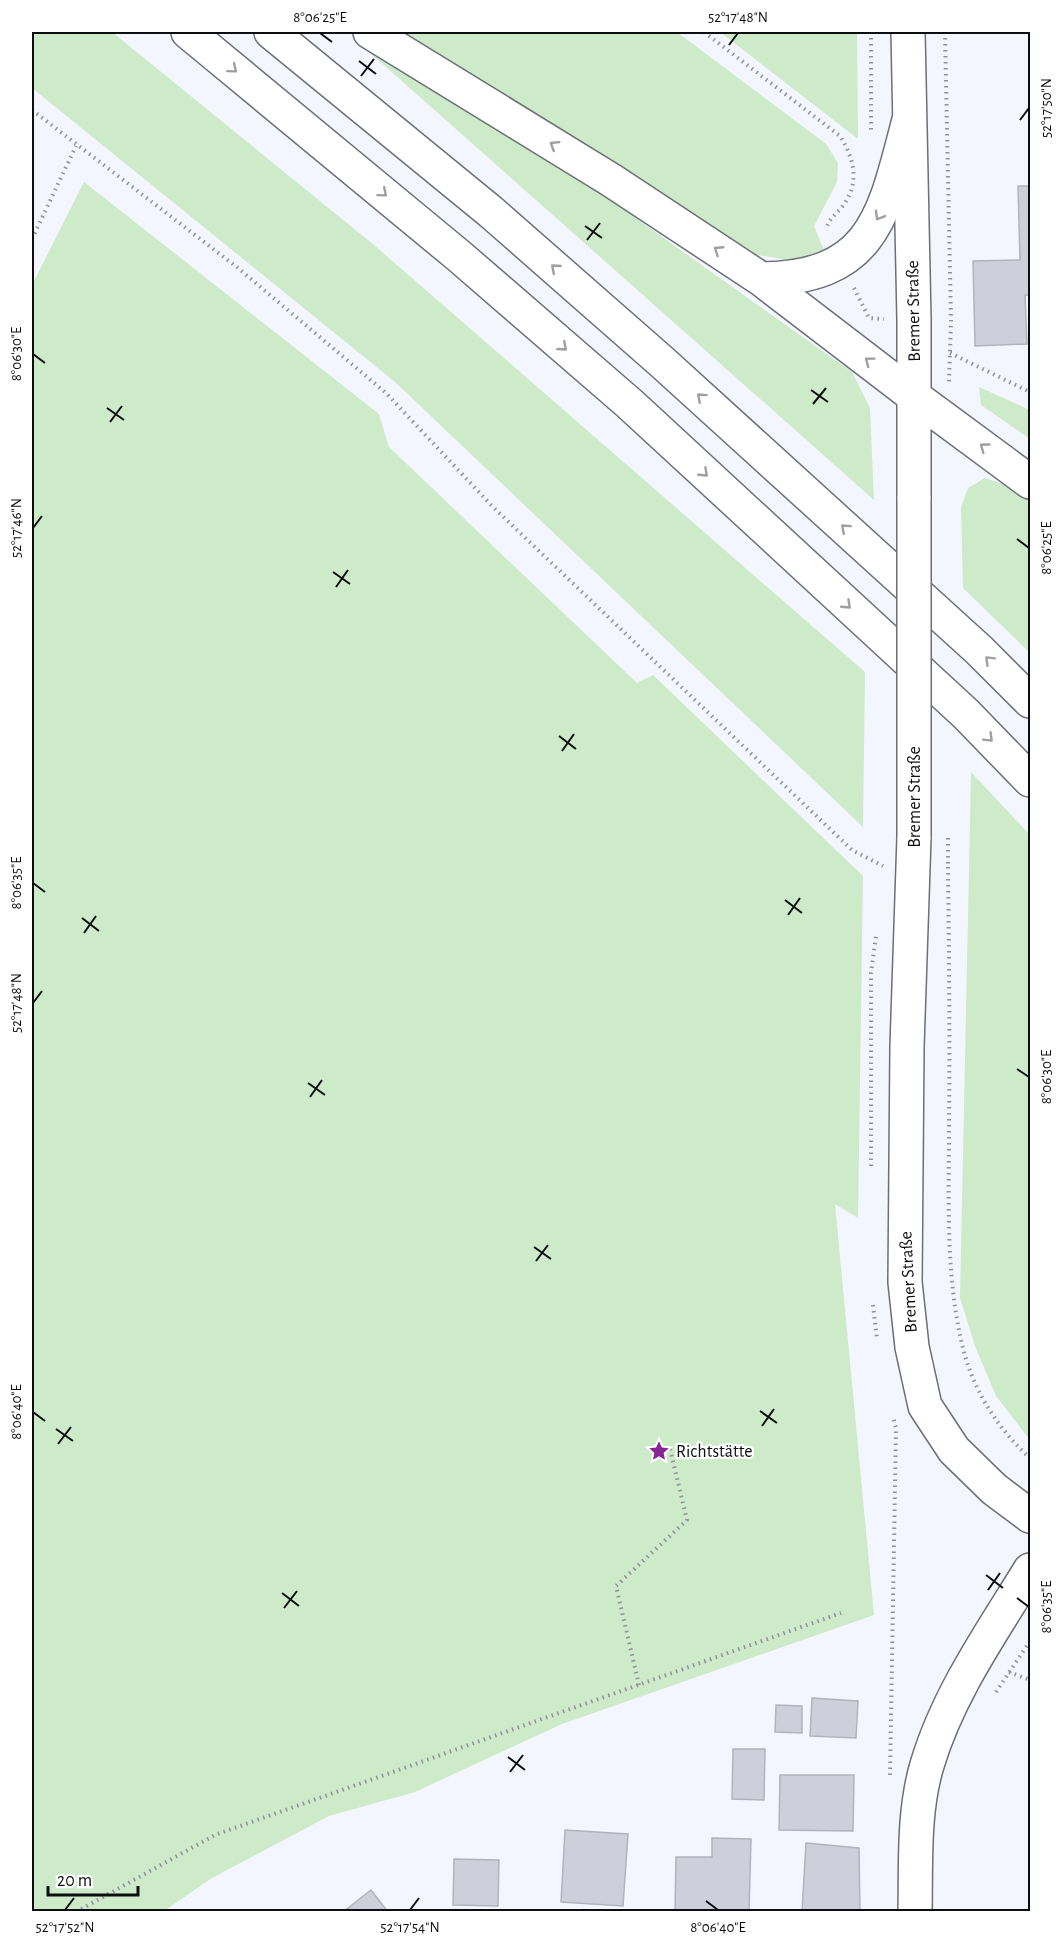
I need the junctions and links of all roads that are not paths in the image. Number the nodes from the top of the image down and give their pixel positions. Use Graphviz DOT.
graph roads {
  1 [pos="188,32"];
  2 [pos="271,32"];
  3 [pos="370,32"];
  4 [pos="908,32"];
  5 [pos="909,120"];
  6 [pos="761,279"];
  7 [pos="915,398"];
  8 [pos="1030,482"];
  9 [pos="1030,701"];
  10 [pos="1030,780"];
  11 [pos="1030,1516"];
  12 [pos="1030,1570"];
  13 [pos="915,1911"];
  1 -- 10 [label="main road, one-way"];
  9 -- 2 [label="main road, one-way"];
  6 -- 3 [label="main road, one-way"];
  4 -- 5 [label="main road, Bremer Straße"];
  5 -- 6 [label="main road, one-way"];
  5 -- 7 [label="main road, Bremer Straße"];
  7 -- 6 [label="main road, one-way"];
  8 -- 7 [label="main road, one-way"];
  7 -- 11 [label="main road, Bremer Straße, bridge"];
  12 -- 13 [label="main road"];
}
